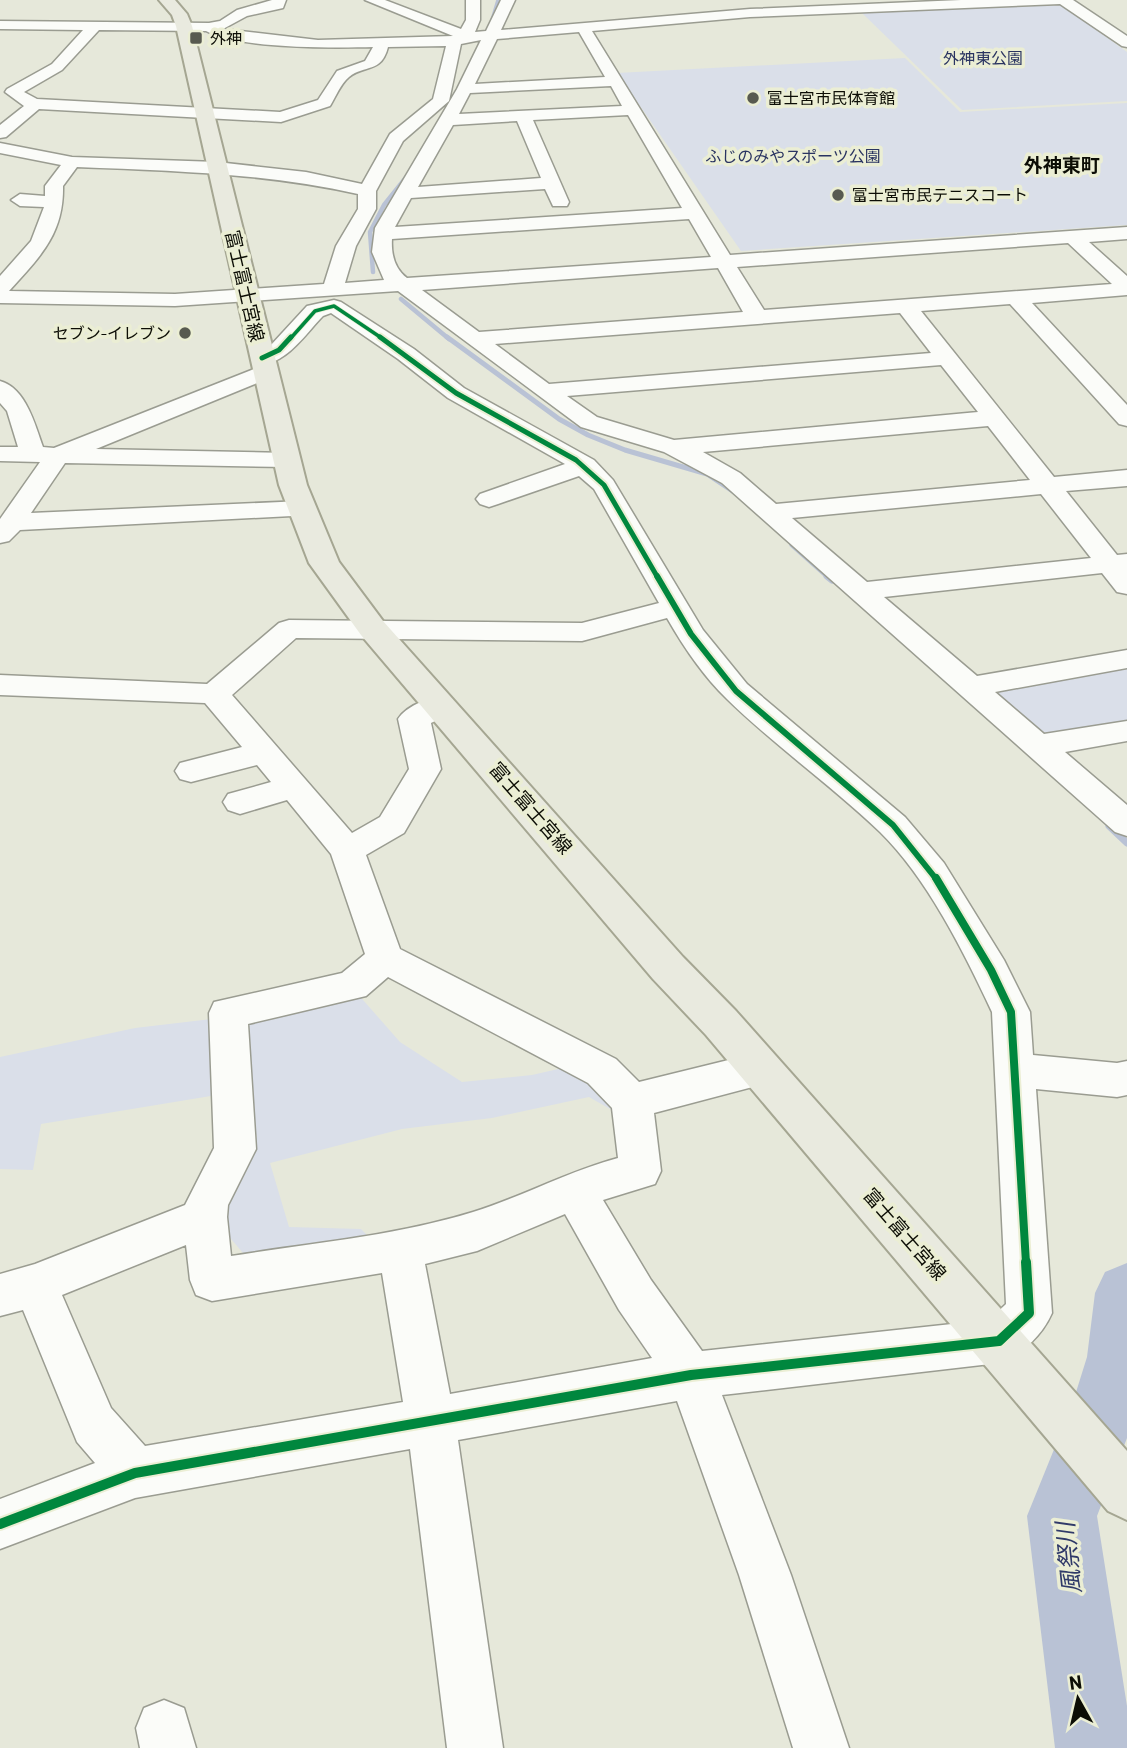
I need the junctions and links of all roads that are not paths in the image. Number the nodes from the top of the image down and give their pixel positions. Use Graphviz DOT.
graph roads {
  1 [pos="279,0"];
  2 [pos="372,0"];
  3 [pos="473,0"];
  4 [pos="508,0"];
  5 [pos="1061,0"];
  6 [pos="791,6"];
  7 [pos="186,18"];
  8 [pos="0,25"];
  9 [pos="96,25"];
  10 [pos="583,27"];
  11 [pos="493,35"];
  12 [pos="1123,38"];
  13 [pos="459,39"];
  14 [pos="352,44"];
  15 [pos="381,44"];
  16 [pos="342,74"];
  17 [pos="616,81"];
  18 [pos="466,89"];
  19 [pos="6,90"];
  20 [pos="33,104"];
  21 [pos="633,110"];
  22 [pos="204,111"];
  23 [pos="523,116"];
  24 [pos="447,120"];
  25 [pos="0,133"];
  26 [pos="0,148"];
  27 [pos="72,162"];
  28 [pos="216,167"];
  29 [pos="552,183"];
  30 [pos="20,200"];
  31 [pos="367,200"];
  32 [pos="400,201"];
  33 [pos="55,202"];
  34 [pos="694,213"];
  35 [pos="569,222"];
  36 [pos="1127,233"];
  37 [pos="383,234"];
  38 [pos="1073,237"];
  39 [pos="725,262"];
  40 [pos="400,285"];
  41 [pos="0,288"];
  42 [pos="1127,288"];
  43 [pos="333,290"];
  44 [pos="247,296"];
  45 [pos="0,297"];
  46 [pos="1015,297"];
  47 [pos="906,306"];
  48 [pos="757,317"];
  49 [pos="474,339"];
  50 [pos="948,358"];
  51 [pos="263,365"];
  52 [pos="519,373"];
  53 [pos="0,388"];
  54 [pos="545,391"];
  55 [pos="456,393"];
  56 [pos="994,418"];
  57 [pos="1127,419"];
  58 [pos="673,447"];
  59 [pos="0,454"];
  60 [pos="46,455"];
  61 [pos="287,460"];
  62 [pos="585,466"];
  63 [pos="1127,478"];
  64 [pos="1048,486"];
  65 [pos="489,499"];
  66 [pos="302,509"];
  67 [pos="770,512"];
  68 [pos="6,528"];
  69 [pos="1118,563"];
  70 [pos="1127,586"];
  71 [pos="859,591"];
  72 [pos="676,607"];
  73 [pos="372,628"];
  74 [pos="1127,659"];
  75 [pos="0,685"];
  76 [pos="969,687"];
  77 [pos="214,694"];
  78 [pos="441,706"];
  79 [pos="1127,731"];
  80 [pos="1037,746"];
  81 [pos="263,751"];
  82 [pos="191,771"];
  83 [pos="294,787"];
  84 [pos="240,802"];
  85 [pos="1127,824"];
  86 [pos="347,849"];
  87 [pos="384,958"];
  88 [pos="761,1069"];
  89 [pos="1014,1070"];
  90 [pos="1127,1078"];
  91 [pos="632,1101"];
  92 [pos="574,1190"];
  93 [pos="205,1217"];
  94 [pos="400,1250"];
  95 [pos="17,1290"];
  96 [pos="999,1341"];
  97 [pos="691,1375"];
  98 [pos="431,1422"];
  99 [pos="135,1473"];
  100 [pos="1127,1492"];
  101 [pos="0,1524"];
  102 [pos="475,1748"];
  103 [pos="821,1748"];
  1 -- 7 [label="street"];
  2 -- 13 [label="street"];
  3 -- 13 [label="street"];
  4 -- 11 [label="street"];
  5 -- 6 [label="street"];
  5 -- 12 [label="street"];
  6 -- 10 [label="street"];
  7 -- 9 [label="street"];
  7 -- 14 [label="street"];
  7 -- 22 [label="main road, 富士富士宮線"];
  8 -- 9 [label="street"];
  9 -- 19 [label="street"];
  10 -- 11 [label="street"];
  10 -- 17 [label="street"];
  11 -- 13 [label="street"];
  11 -- 18 [label="street"];
  13 -- 15 [label="street"];
  13 -- 31 [label="street"];
  14 -- 15 [label="street"];
  14 -- 16 [label="street"];
  15 -- 16 [label="street"];
  16 -- 22 [label="street"];
  17 -- 18 [label="street"];
  17 -- 21 [label="street"];
  18 -- 24 [label="street"];
  19 -- 20 [label="street"];
  20 -- 22 [label="street"];
  20 -- 25 [label="street"];
  21 -- 23 [label="street"];
  21 -- 34 [label="street"];
  22 -- 28 [label="main road, 富士富士宮線"];
  23 -- 24 [label="street"];
  23 -- 29 [label="street"];
  24 -- 32 [label="street"];
  26 -- 27 [label="street"];
  27 -- 28 [label="street"];
  27 -- 33 [label="street"];
  28 -- 31 [label="street"];
  28 -- 44 [label="main road, 富士富士宮線"];
  29 -- 32 [label="street"];
  29 -- 35 [label="street"];
  30 -- 33 [label="street"];
  31 -- 32 [label="street"];
  31 -- 43 [label="street"];
  32 -- 37 [label="street"];
  33 -- 41 [label="street"];
  34 -- 35 [label="street"];
  34 -- 39 [label="street"];
  35 -- 37 [label="street"];
  36 -- 38 [label="street"];
  37 -- 40 [label="street"];
  38 -- 39 [label="street"];
  38 -- 42 [label="street"];
  39 -- 40 [label="street"];
  39 -- 48 [label="street"];
  40 -- 43 [label="street"];
  40 -- 49 [label="street"];
  42 -- 46 [label="street"];
  43 -- 44 [label="street"];
  44 -- 45 [label="street"];
  44 -- 51 [label="main road, 富士富士宮線"];
  46 -- 47 [label="street"];
  46 -- 57 [label="street"];
  47 -- 48 [label="street"];
  47 -- 50 [label="street"];
  48 -- 49 [label="street"];
  49 -- 52 [label="street"];
  50 -- 54 [label="street"];
  50 -- 56 [label="street"];
  51 -- 55 [label="street"];
  51 -- 60 [label="street"];
  51 -- 61 [label="main road, 富士富士宮線"];
  52 -- 54 [label="street"];
  52 -- 55 [label="street"];
  53 -- 60 [label="street"];
  54 -- 58 [label="street"];
  55 -- 62 [label="street"];
  56 -- 58 [label="street"];
  56 -- 64 [label="street"];
  58 -- 67 [label="street"];
  59 -- 60 [label="street"];
  60 -- 61 [label="street"];
  60 -- 68 [label="street"];
  61 -- 66 [label="main road, 富士富士宮線"];
  62 -- 65 [label="street"];
  62 -- 72 [label="street"];
  63 -- 64 [label="street"];
  64 -- 67 [label="street"];
  64 -- 69 [label="street"];
  66 -- 68 [label="street"];
  66 -- 73 [label="main road, 富士富士宮線"];
  67 -- 71 [label="street"];
  69 -- 70 [label="street"];
  69 -- 71 [label="street"];
  71 -- 76 [label="street"];
  72 -- 73 [label="street"];
  72 -- 89 [label="street"];
  73 -- 77 [label="street"];
  73 -- 78 [label="main road, 富士富士宮線"];
  74 -- 76 [label="street"];
  75 -- 77 [label="street"];
  76 -- 80 [label="street"];
  77 -- 81 [label="street"];
  78 -- 86 [label="street"];
  78 -- 88 [label="main road, 富士富士宮線"];
  79 -- 80 [label="street"];
  80 -- 85 [label="street"];
  81 -- 82 [label="street"];
  81 -- 83 [label="street"];
  83 -- 84 [label="street"];
  83 -- 86 [label="street"];
  86 -- 87 [label="street"];
  87 -- 91 [label="street"];
  87 -- 93 [label="street"];
  88 -- 91 [label="street"];
  88 -- 96 [label="main road, 富士富士宮線"];
  89 -- 90 [label="street"];
  89 -- 96 [label="street"];
  91 -- 92 [label="street"];
  92 -- 94 [label="street"];
  92 -- 97 [label="street"];
  93 -- 94 [label="street"];
  93 -- 95 [label="street"];
  94 -- 98 [label="street"];
  95 -- 99 [label="street"];
  96 -- 97 [label="street"];
  96 -- 100 [label="main road, 富士富士宮線"];
  97 -- 98 [label="street"];
  97 -- 103 [label="street"];
  98 -- 99 [label="street"];
  98 -- 102 [label="street"];
  99 -- 101 [label="street"];
}
